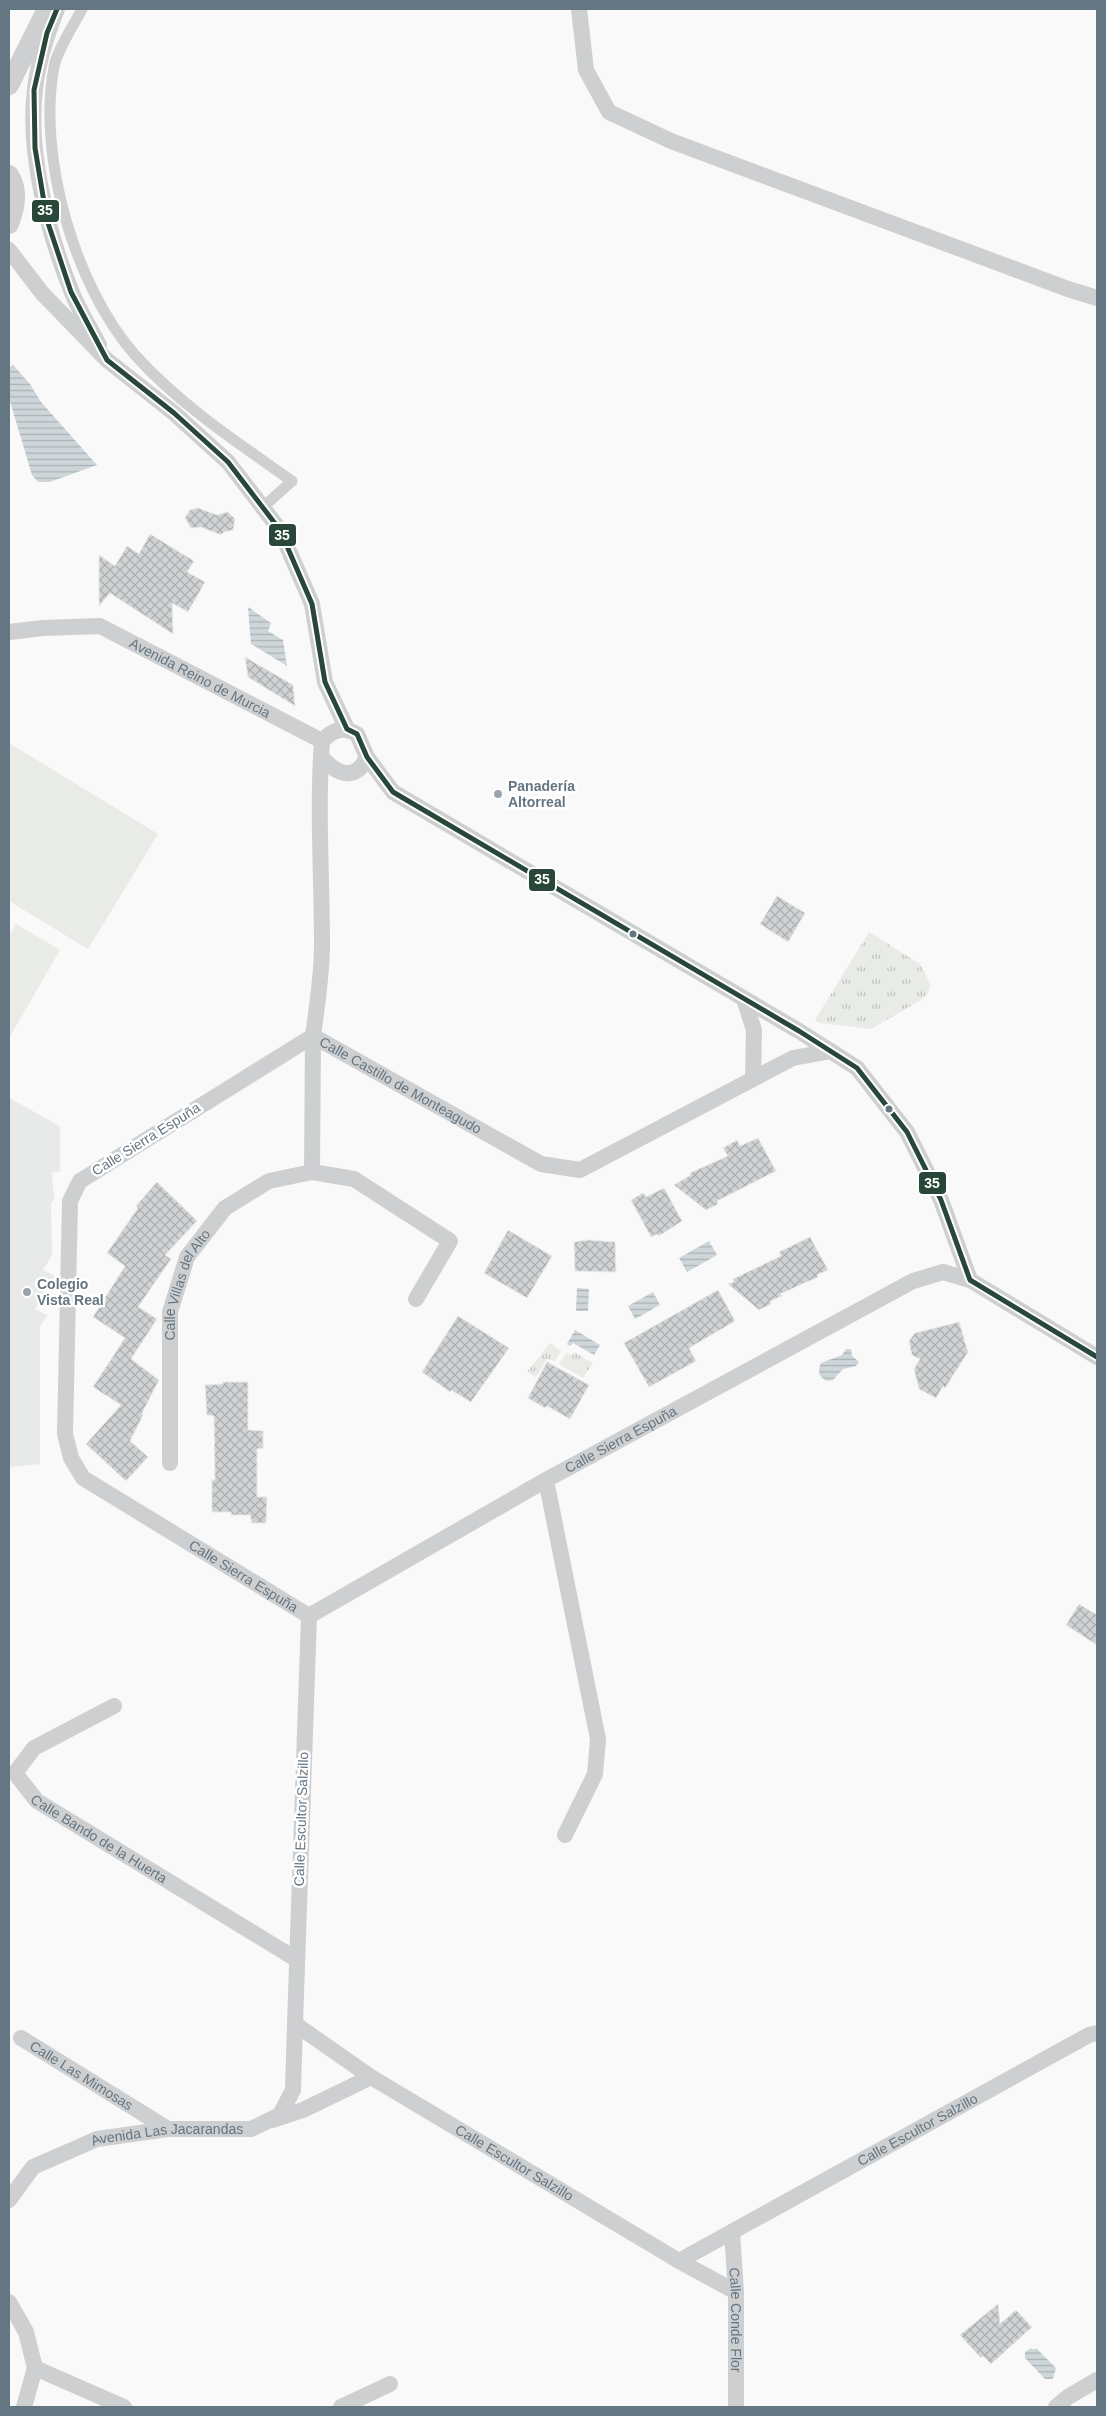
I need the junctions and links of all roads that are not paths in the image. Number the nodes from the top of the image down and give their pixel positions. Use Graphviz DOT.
graph roads {
  1 [pos="47,9"];
  2 [pos="57,9"];
  3 [pos="82,9"];
  4 [pos="579,9"];
  5 [pos="9,85"];
  6 [pos="9,175"];
  7 [pos="9,224"];
  8 [pos="9,250"];
  9 [pos="1097,298"];
  10 [pos="107,360"];
  11 [pos="262,508"];
  12 [pos="9,632"];
  13 [pos="347,729"];
  14 [pos="321,749"];
  15 [pos="367,757"];
  16 [pos="355,773"];
  17 [pos="392,792"];
  18 [pos="744,999"];
  19 [pos="313,1036"];
  20 [pos="831,1051"];
  21 [pos="753,1079"];
  22 [pos="312,1172"];
  23 [pos="970,1280"];
  24 [pos="416,1299"];
  25 [pos="1097,1357"];
  26 [pos="170,1463"];
  27 [pos="546,1480"];
  28 [pos="309,1616"];
  29 [pos="114,1706"];
  30 [pos="566,1835"];
  31 [pos="296,1959"];
  32 [pos="294,2024"];
  33 [pos="1097,2032"];
  34 [pos="21,2038"];
  35 [pos="371,2077"];
  36 [pos="268,2121"];
  37 [pos="168,2129"];
  38 [pos="9,2200"];
  39 [pos="732,2232"];
  40 [pos="679,2261"];
  41 [pos="736,2292"];
  42 [pos="9,2302"];
  43 [pos="36,2368"];
  44 [pos="1097,2380"];
  45 [pos="390,2384"];
  46 [pos="24,2407"];
  47 [pos="124,2407"];
  48 [pos="341,2407"];
  49 [pos="736,2407"];
  50 [pos="1056,2407"];
  1 -- 5 [label="street"];
  2 -- 10 [label="street"];
  3 -- 11 [label="street"];
  4 -- 9 [label="street"];
  6 -- 7 [label="street"];
  8 -- 10 [label="street"];
  10 -- 11 [label="street"];
  11 -- 13 [label="street"];
  12 -- 14 [label="street, Avenida Reino de Murcia"];
  13 -- 14 [label="street"];
  13 -- 15 [label="street, Avenida Reino de Murcia"];
  14 -- 16 [label="street, Avenida Reino de Murcia"];
  14 -- 19 [label="street, Calle Castillo de Monteagudo"];
  15 -- 16 [label="street"];
  15 -- 17 [label="street, Avenida Reino de Murcia"];
  16 -- 17 [label="street, Avenida Reino de Murcia"];
  17 -- 18 [label="street, Avenida Reino de Murcia"];
  18 -- 20 [label="street, Avenida Reino de Murcia"];
  18 -- 21 [label="street"];
  19 -- 21 [label="street, Calle Castillo de Monteagudo"];
  19 -- 22 [label="street"];
  19 -- 28 [label="street, Calle Sierra Espuña"];
  20 -- 21 [label="street, Calle Castillo de Monteagudo"];
  20 -- 23 [label="street, Avenida Reino de Murcia"];
  22 -- 24 [label="street"];
  22 -- 26 [label="street, Calle Villas del Alto"];
  23 -- 25 [label="street"];
  23 -- 27 [label="street, Calle Sierra Espuña"];
  27 -- 28 [label="street, Calle Sierra Espuña"];
  27 -- 30 [label="street"];
  28 -- 31 [label="street, Calle Escultor Salzillo"];
  29 -- 31 [label="street, Calle Bando de la Huerta"];
  31 -- 32 [label="street, Calle Escultor Salzillo"];
  32 -- 35 [label="street, Calle Escultor Salzillo"];
  32 -- 36 [label="street, Avenida Las Jacarandas"];
  33 -- 39 [label="street, Calle Escultor Salzillo"];
  34 -- 37 [label="street, Calle Las Mimosas"];
  35 -- 36 [label="street"];
  35 -- 40 [label="street, Calle Escultor Salzillo"];
  36 -- 37 [label="street, Avenida Las Jacarandas"];
  37 -- 38 [label="street, Avenida Las Jacarandas"];
  39 -- 40 [label="street, Calle Escultor Salzillo"];
  39 -- 41 [label="street, Calle Conde Flor"];
  40 -- 41 [label="street"];
  41 -- 49 [label="street, Calle Conde Flor"];
  42 -- 43 [label="street"];
  43 -- 46 [label="street"];
  43 -- 47 [label="street"];
  44 -- 50 [label="street"];
  45 -- 48 [label="street"];
}
